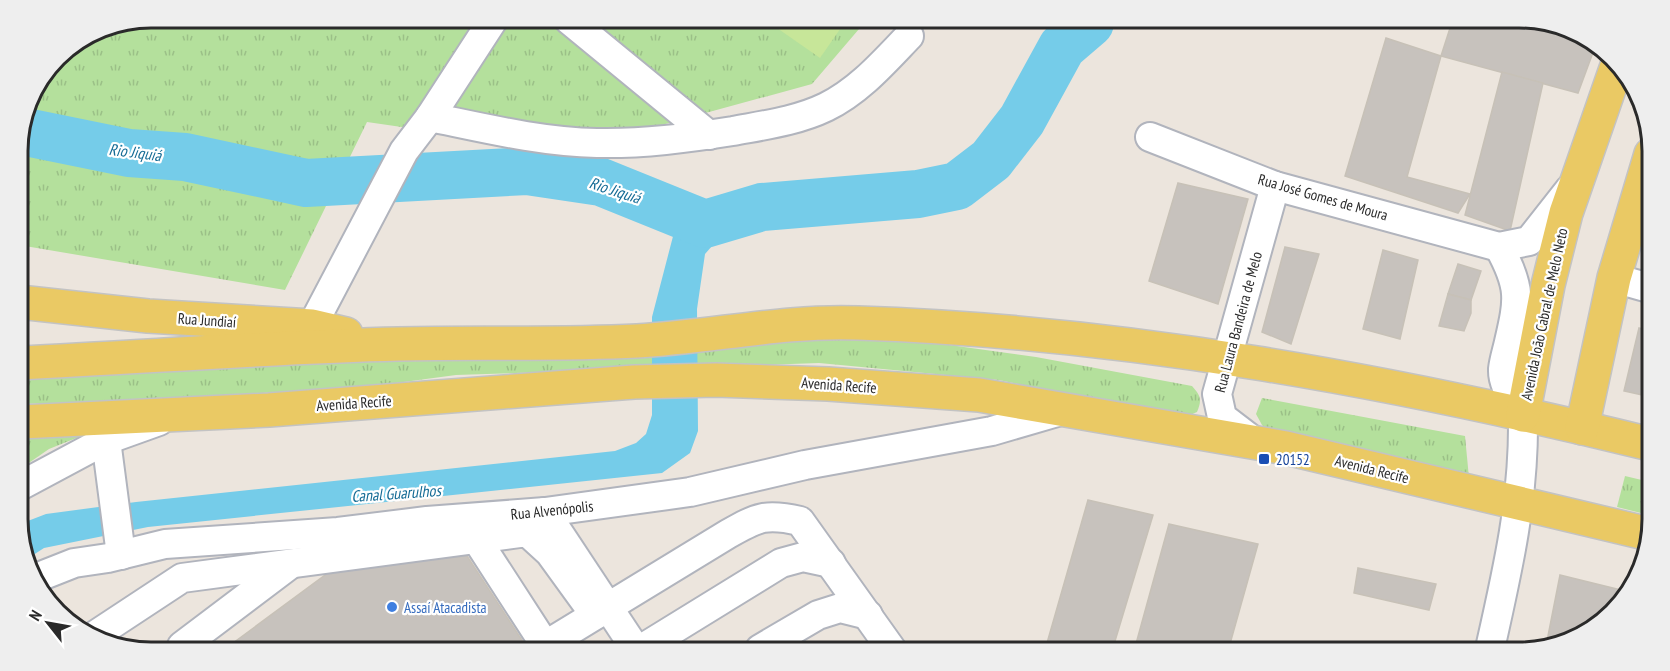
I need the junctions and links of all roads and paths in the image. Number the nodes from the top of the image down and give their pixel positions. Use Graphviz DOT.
graph roads {
  1 [pos="488,29"];
  2 [pos="580,29"];
  3 [pos="909,36"];
  4 [pos="1614,74"];
  5 [pos="430,117"];
  6 [pos="709,135"];
  7 [pos="1150,137"];
  8 [pos="1579,177"];
  9 [pos="1642,184"];
  10 [pos="1275,186"];
  11 [pos="1499,247"];
  12 [pos="1614,278"];
  13 [pos="1642,286"];
  14 [pos="29,303"];
  15 [pos="312,326"];
  16 [pos="394,344"];
  17 [pos="1225,358"];
  18 [pos="28,363"];
  19 [pos="1064,410"];
  20 [pos="1523,415"];
  21 [pos="171,416"];
  22 [pos="28,422"];
  23 [pos="1582,428"];
  24 [pos="106,440"];
  25 [pos="1642,442"];
  26 [pos="1257,443"];
  27 [pos="28,482"];
  28 [pos="1520,506"];
  29 [pos="545,512"];
  30 [pos="1640,532"];
  31 [pos="477,540"];
  32 [pos="121,555"];
  33 [pos="831,563"];
  34 [pos="288,566"];
  35 [pos="42,576"];
  36 [pos="602,612"];
  37 [pos="868,615"];
  38 [pos="101,632"];
  39 [pos="187,642"];
  40 [pos="544,642"];
  41 [pos="555,642"];
  42 [pos="630,642"];
  43 [pos="653,642"];
  44 [pos="772,642"];
  45 [pos="887,642"];
  46 [pos="1491,642"];
  1 -- 5 [label="street"];
  2 -- 6 [label="street"];
  3 -- 6 [label="street"];
  4 -- 8 [label="main road, Avenida João Cabral de Melo Neto"];
  5 -- 6 [label="street"];
  5 -- 15 [label="street"];
  7 -- 10 [label="street, Rua José Gomes de Moura"];
  8 -- 11 [label="street, Avenida João Cabral de Melo Neto"];
  8 -- 20 [label="main road, Avenida João Cabral de Melo Neto"];
  9 -- 12 [label="main road"];
  10 -- 11 [label="street, Rua José Gomes de Moura"];
  10 -- 17 [label="street, Rua Laura Bandeira de Melo"];
  11 -- 20 [label="street, Avenida João Cabral de Melo Neto"];
  12 -- 13 [label="street"];
  12 -- 23 [label="main road"];
  14 -- 15 [label="main road, Rua Jundiaí"];
  15 -- 16 [label="main road, Rua Jundiaí"];
  16 -- 17 [label="main road"];
  16 -- 18 [label="main road"];
  17 -- 20 [label="main road"];
  17 -- 26 [label="street, Rua Laura Bandeira de Melo"];
  19 -- 21 [label="main road, Avenida Recife"];
  19 -- 26 [label="main road, Avenida Recife"];
  19 -- 29 [label="street, Rua Alvenópolis"];
  20 -- 23 [label="main road"];
  20 -- 28 [label="street"];
  21 -- 22 [label="main road, Avenida Recife"];
  21 -- 24 [label="street"];
  23 -- 25 [label="main road"];
  24 -- 27 [label="street"];
  24 -- 32 [label="street"];
  26 -- 28 [label="main road, Avenida Recife"];
  28 -- 30 [label="main road, Avenida Recife"];
  28 -- 46 [label="street"];
  29 -- 32 [label="street, Rua Alvenópolis"];
  29 -- 36 [label="street"];
  31 -- 34 [label="street"];
  31 -- 36 [label="street"];
  31 -- 40 [label="street"];
  32 -- 35 [label="street, Rua Alvenópolis"];
  33 -- 36 [label="street"];
  33 -- 37 [label="street"];
  33 -- 43 [label="street"];
  34 -- 38 [label="street"];
  34 -- 39 [label="street"];
  36 -- 41 [label="street"];
  36 -- 42 [label="street"];
  37 -- 44 [label="street"];
  37 -- 45 [label="street"];
}
